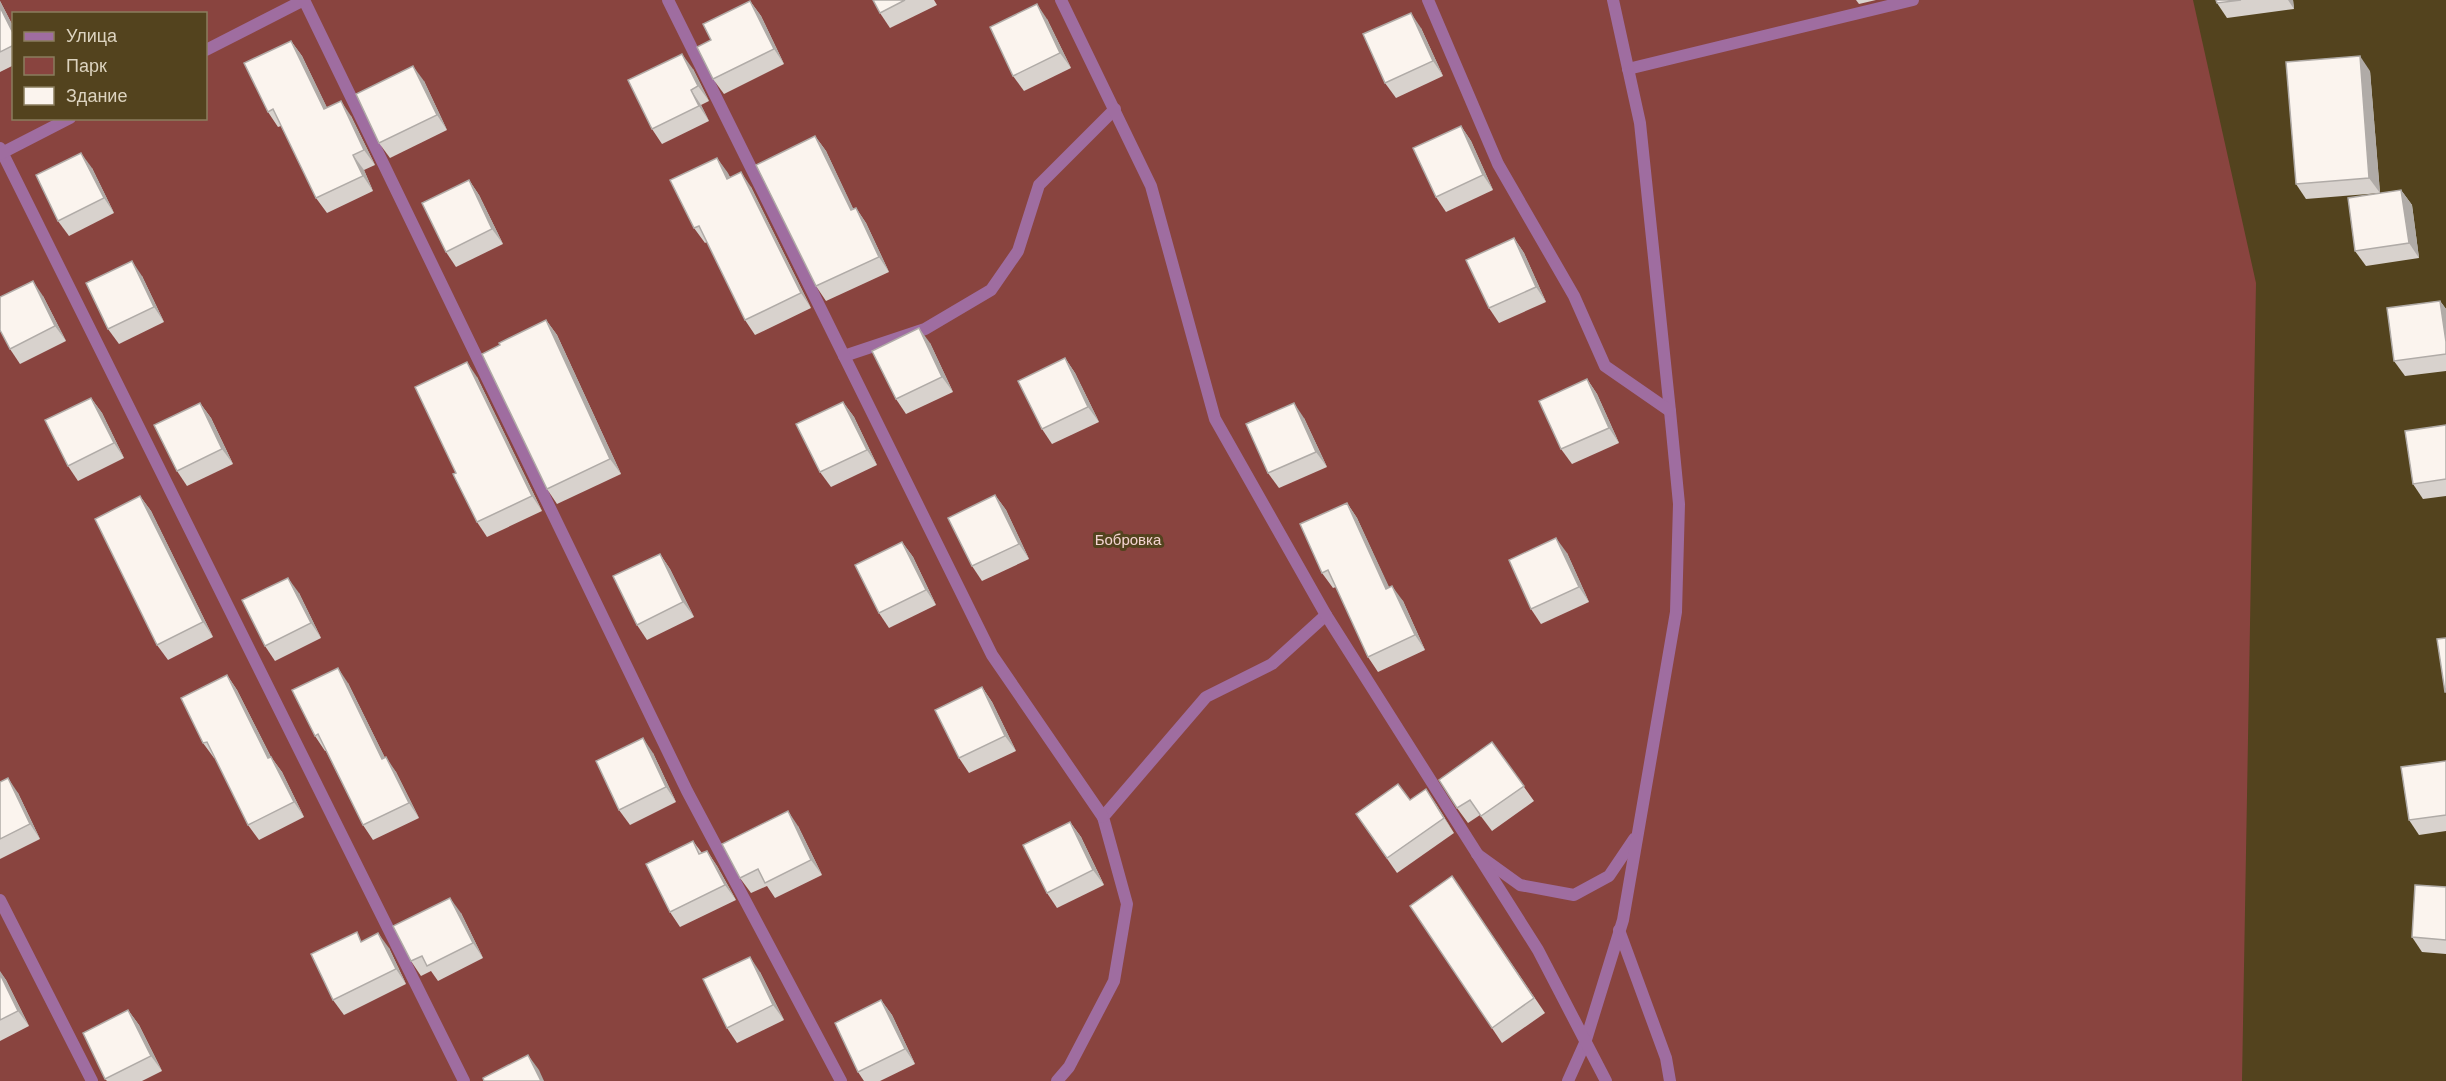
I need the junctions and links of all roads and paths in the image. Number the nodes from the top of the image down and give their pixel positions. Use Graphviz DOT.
graph roads {
  1 [pos="668,0"];
  2 [pos="1061,0"];
  3 [pos="1428,0"];
  4 [pos="1613,0"];
  5 [pos="1913,0"];
  6 [pos="207,49"];
  7 [pos="1628,69"];
  8 [pos="1115,109"];
  9 [pos="66,120"];
  10 [pos="1,152"];
  11 [pos="844,356"];
  12 [pos="1670,411"];
  13 [pos="1326,615"];
  14 [pos="1103,817"];
  15 [pos="1637,835"];
  16 [pos="1476,853"];
  17 [pos="0,900"];
  18 [pos="1620,930"];
  19 [pos="1585,1043"];
  20 [pos="92,1081"];
  21 [pos="464,1081"];
  22 [pos="840,1081"];
  23 [pos="1057,1081"];
  24 [pos="1568,1081"];
  25 [pos="1606,1081"];
  26 [pos="1670,1081"];
  1 -- 11 [label="street"];
  2 -- 8 [label="street"];
  3 -- 12 [label="street"];
  4 -- 7 [label="street"];
  5 -- 7 [label="street"];
  6 -- 22 [label="street"];
  7 -- 12 [label="street"];
  8 -- 11 [label="street"];
  8 -- 13 [label="street"];
  9 -- 10 [label="street"];
  10 -- 21 [label="street"];
  11 -- 14 [label="street"];
  12 -- 15 [label="street"];
  13 -- 14 [label="street"];
  13 -- 16 [label="street"];
  14 -- 23 [label="street"];
  15 -- 16 [label="street"];
  15 -- 18 [label="street"];
  16 -- 19 [label="street"];
  17 -- 20 [label="street"];
  18 -- 19 [label="street"];
  18 -- 26 [label="street"];
  19 -- 24 [label="street"];
  19 -- 25 [label="street"];
}
